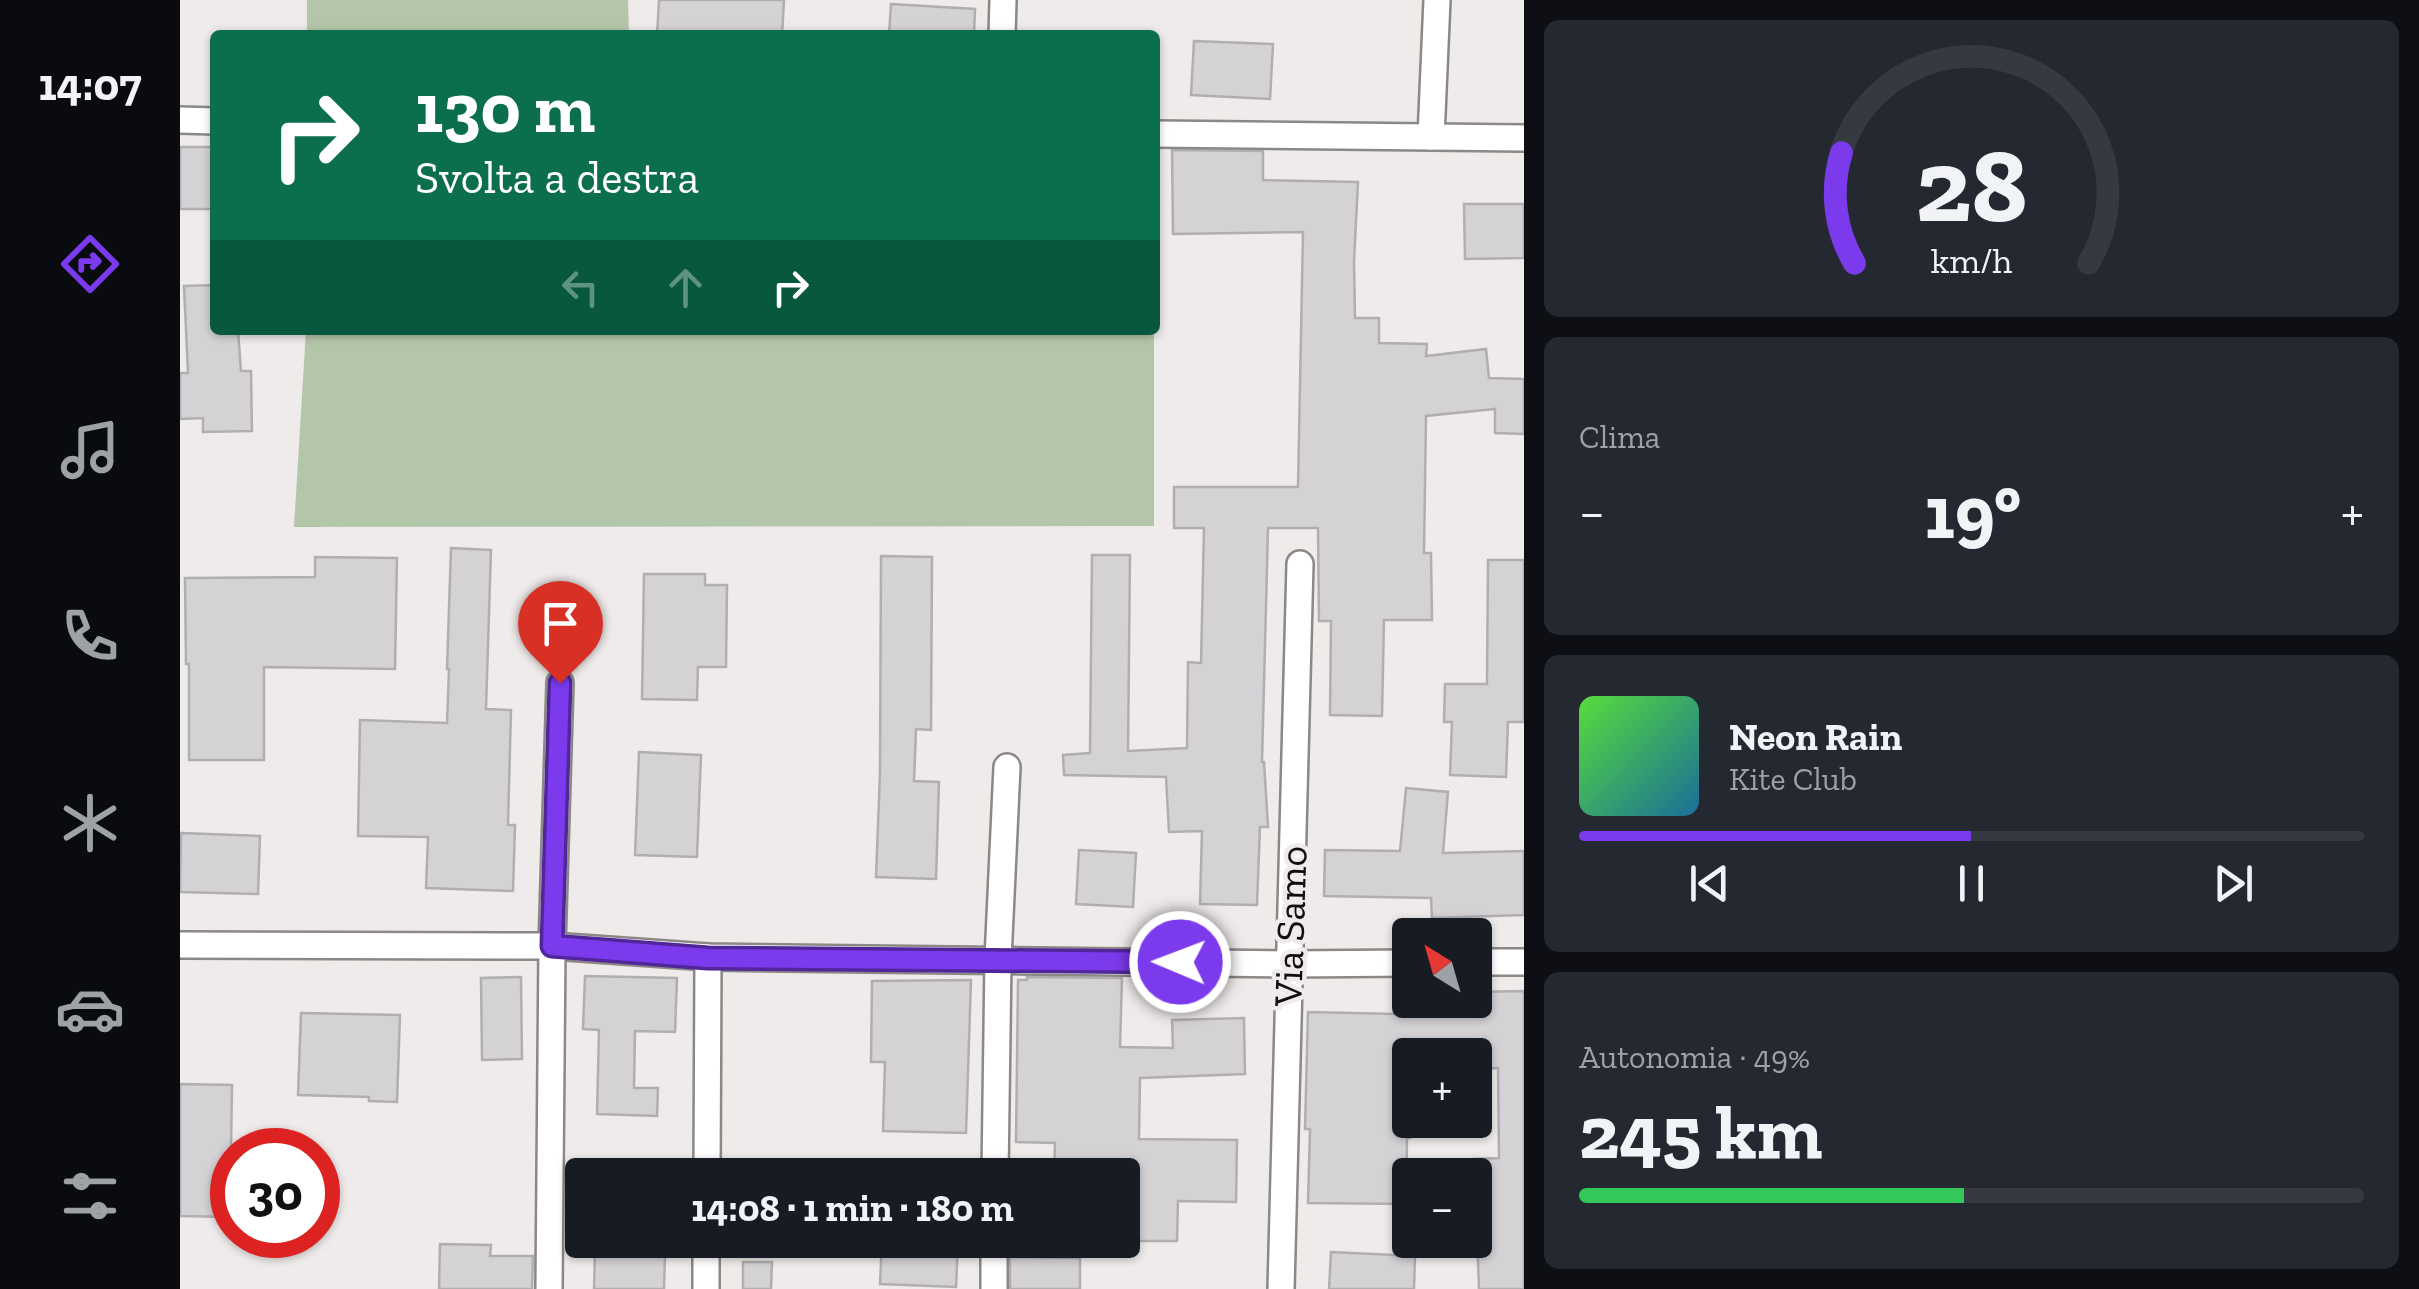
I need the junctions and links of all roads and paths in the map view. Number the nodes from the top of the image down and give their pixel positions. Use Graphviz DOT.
graph roads {
  1 [pos="1003,0"];
  2 [pos="1437,0"];
  3 [pos="1002,30"];
  4 [pos="180,120"];
  5 [pos="210,121"];
  6 [pos="1160,134"];
  7 [pos="1432,137"];
  8 [pos="1524,138"];
  9 [pos="1300,564"];
  10 [pos="560,683"];
  11 [pos="1007,767"];
  12 [pos="180,945"];
  13 [pos="552,946"];
  14 [pos="708,958"];
  15 [pos="998,960"];
  16 [pos="1492,962"];
  17 [pos="1524,962"];
  18 [pos="1392,963"];
  19 [pos="1289,964"];
  20 [pos="707,1158"];
  21 [pos="995,1158"];
  22 [pos="706,1258"];
  23 [pos="994,1258"];
  24 [pos="549,1289"];
  25 [pos="706,1289"];
  26 [pos="994,1289"];
  27 [pos="1280,1289"];
  1 -- 3 [label="street"];
  2 -- 7 [label="street"];
  4 -- 5 [label="street"];
  6 -- 7 [label="street"];
  7 -- 8 [label="street"];
  9 -- 19 [label="street, Via Samo"];
  10 -- 13 [label="street"];
  11 -- 15 [label="street"];
  12 -- 13 [label="street"];
  13 -- 14 [label="street"];
  13 -- 24 [label="street"];
  14 -- 15 [label="street"];
  14 -- 20 [label="street"];
  15 -- 19 [label="street"];
  15 -- 21 [label="street"];
  16 -- 17 [label="street"];
  18 -- 19 [label="street"];
  19 -- 27 [label="street, Via Samo"];
  22 -- 25 [label="street"];
  23 -- 26 [label="street"];
}
